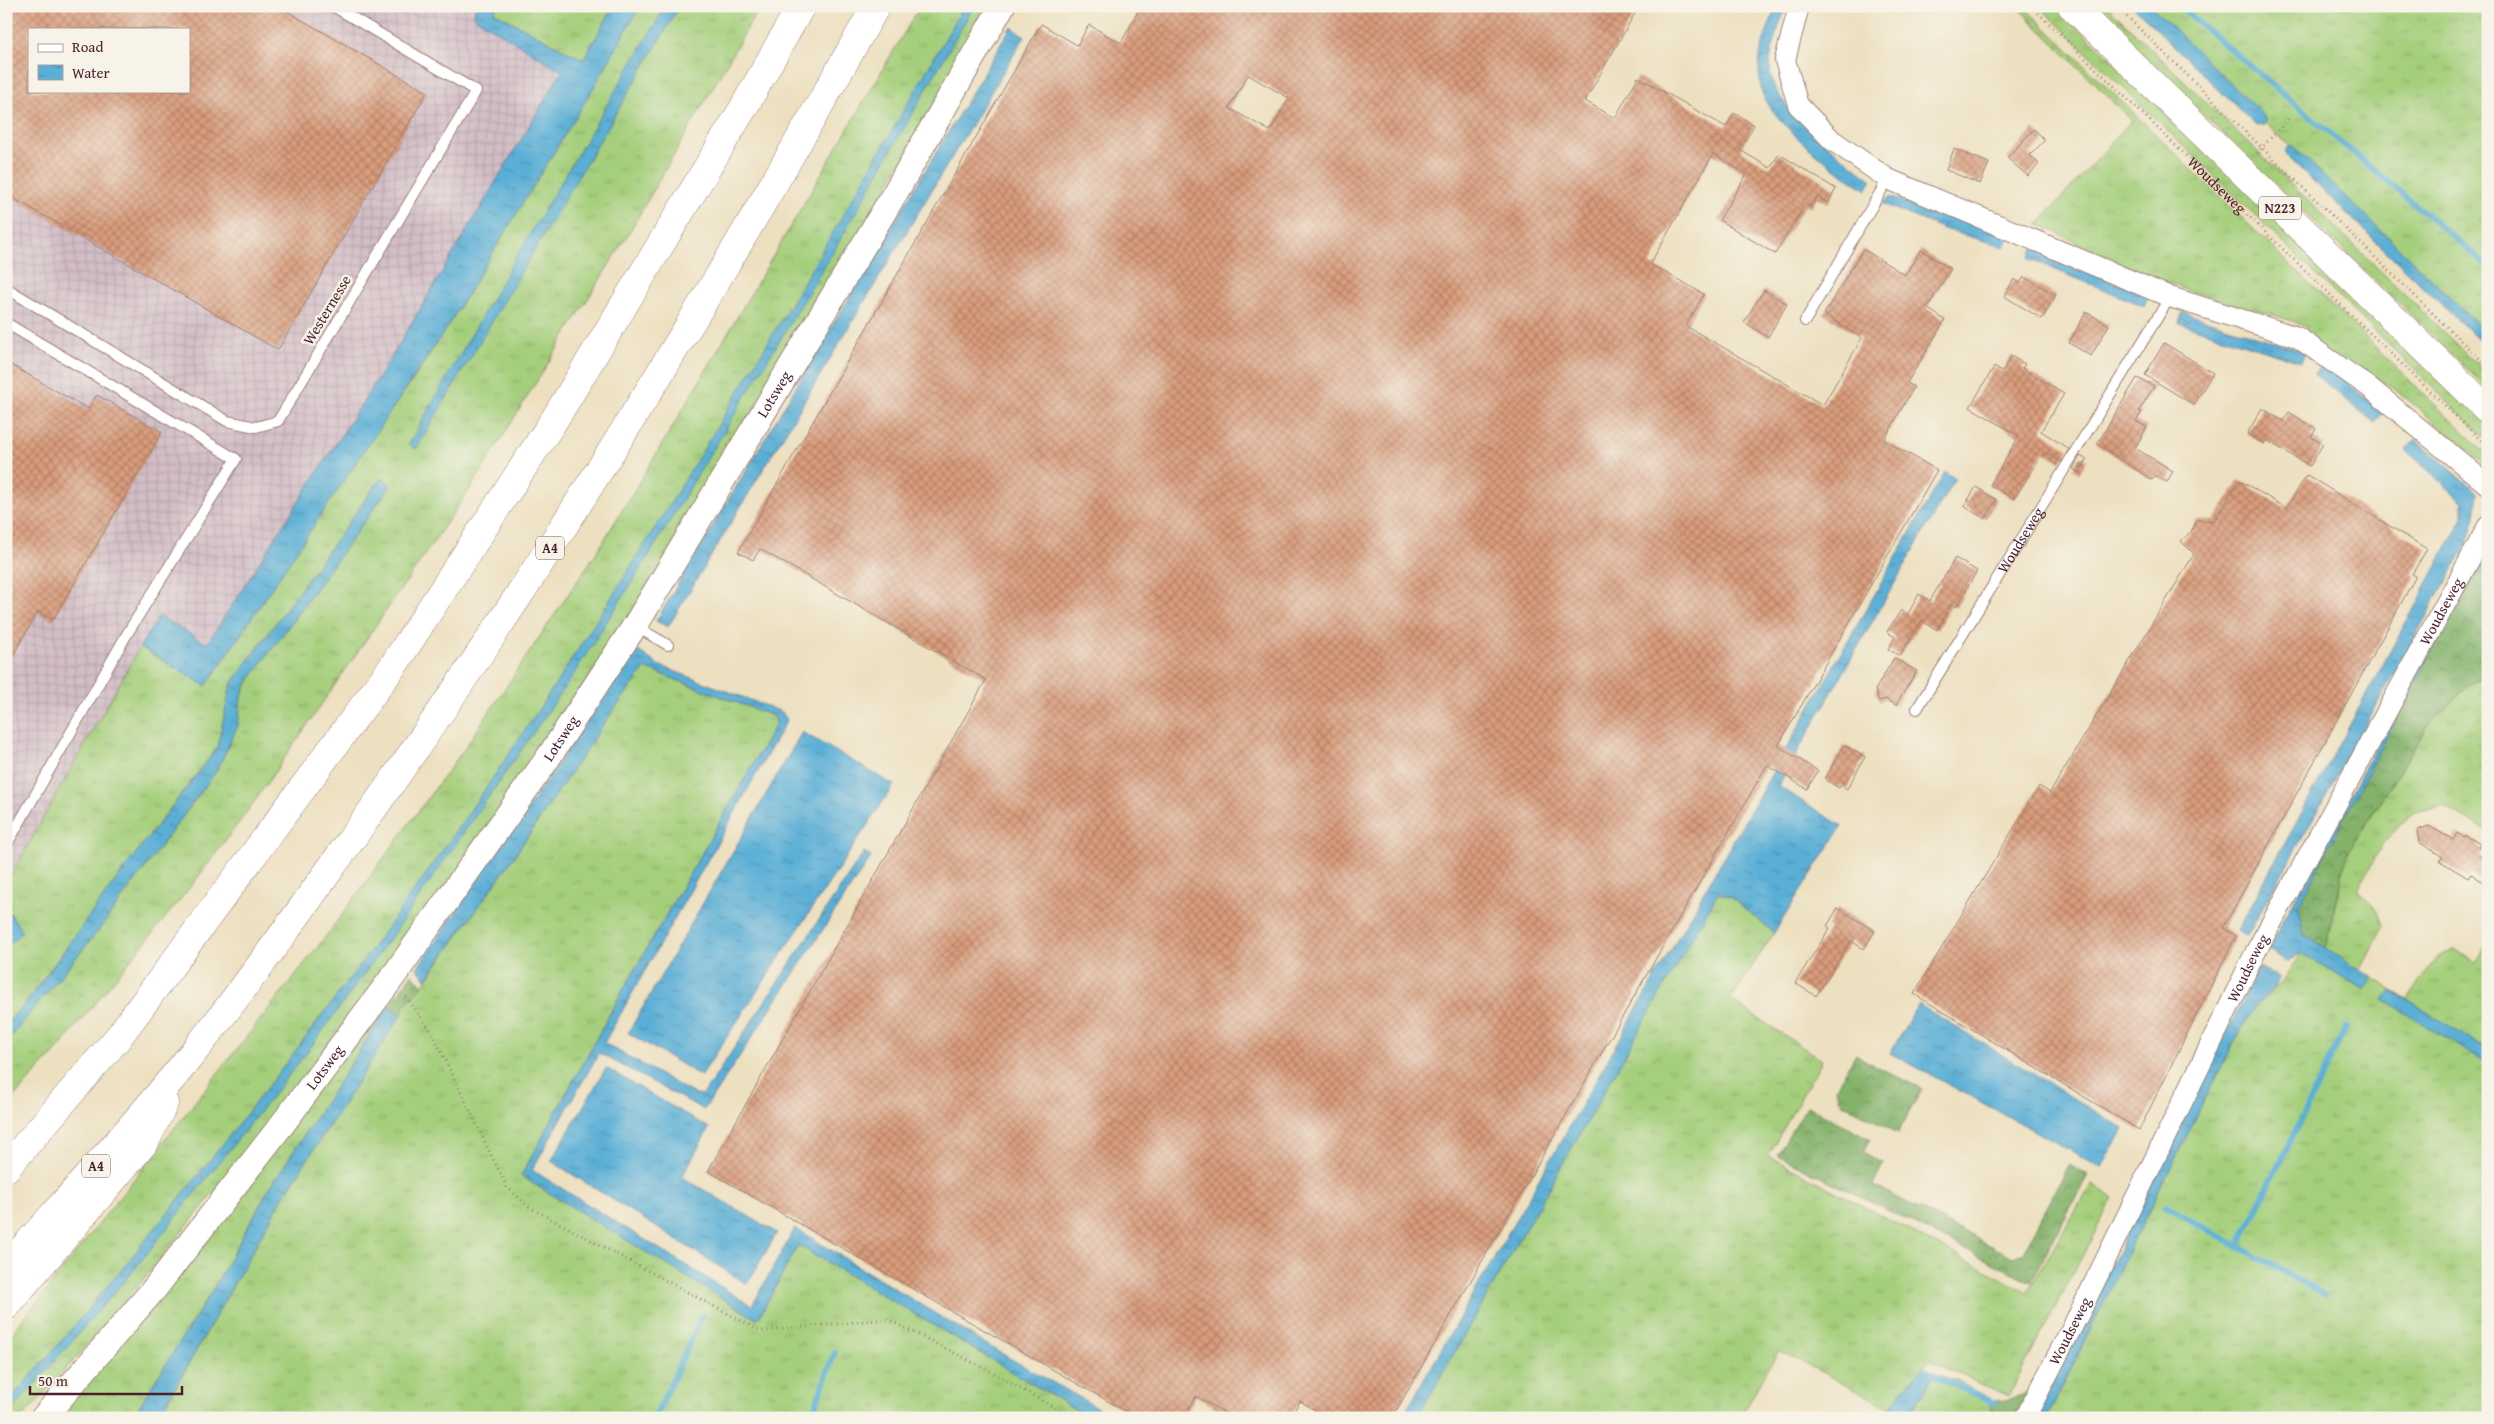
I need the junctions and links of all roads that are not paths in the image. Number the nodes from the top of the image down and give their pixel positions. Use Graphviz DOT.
graph roads {
  1 [pos="333,6"];
  2 [pos="801,6"];
  3 [pos="876,6"];
  4 [pos="1002,6"];
  5 [pos="1799,6"];
  6 [pos="2072,6"];
  7 [pos="1888,179"];
  8 [pos="6,288"];
  9 [pos="2170,297"];
  10 [pos="1805,321"];
  11 [pos="6,323"];
  12 [pos="2488,410"];
  13 [pos="2488,485"];
  14 [pos="2488,526"];
  15 [pos="635,626"];
  16 [pos="668,645"];
  17 [pos="1917,709"];
  18 [pos="6,846"];
  19 [pos="117,1038"];
  20 [pos="184,1064"];
  21 [pos="6,1140"];
  22 [pos="6,1168"];
  23 [pos="6,1268"];
  24 [pos="6,1306"];
  25 [pos="43,1418"];
  26 [pos="2025,1418"];
  1 -- 8 [label="lane, Westernesse"];
  2 -- 19 [label="main road"];
  3 -- 20 [label="main road, A4"];
  4 -- 15 [label="street, Lotsweg"];
  5 -- 7 [label="street"];
  6 -- 12 [label="main road, Woudseweg / N223"];
  7 -- 9 [label="street"];
  7 -- 10 [label="lane"];
  9 -- 13 [label="street"];
  9 -- 17 [label="lane, Woudseweg"];
  11 -- 18 [label="lane"];
  14 -- 26 [label="street, Woudseweg"];
  15 -- 16 [label="lane"];
  15 -- 25 [label="street, Lotsweg"];
  19 -- 21 [label="main road"];
  19 -- 22 [label="main road"];
  20 -- 23 [label="main road, A4"];
  20 -- 24 [label="main road, A4"];
}
